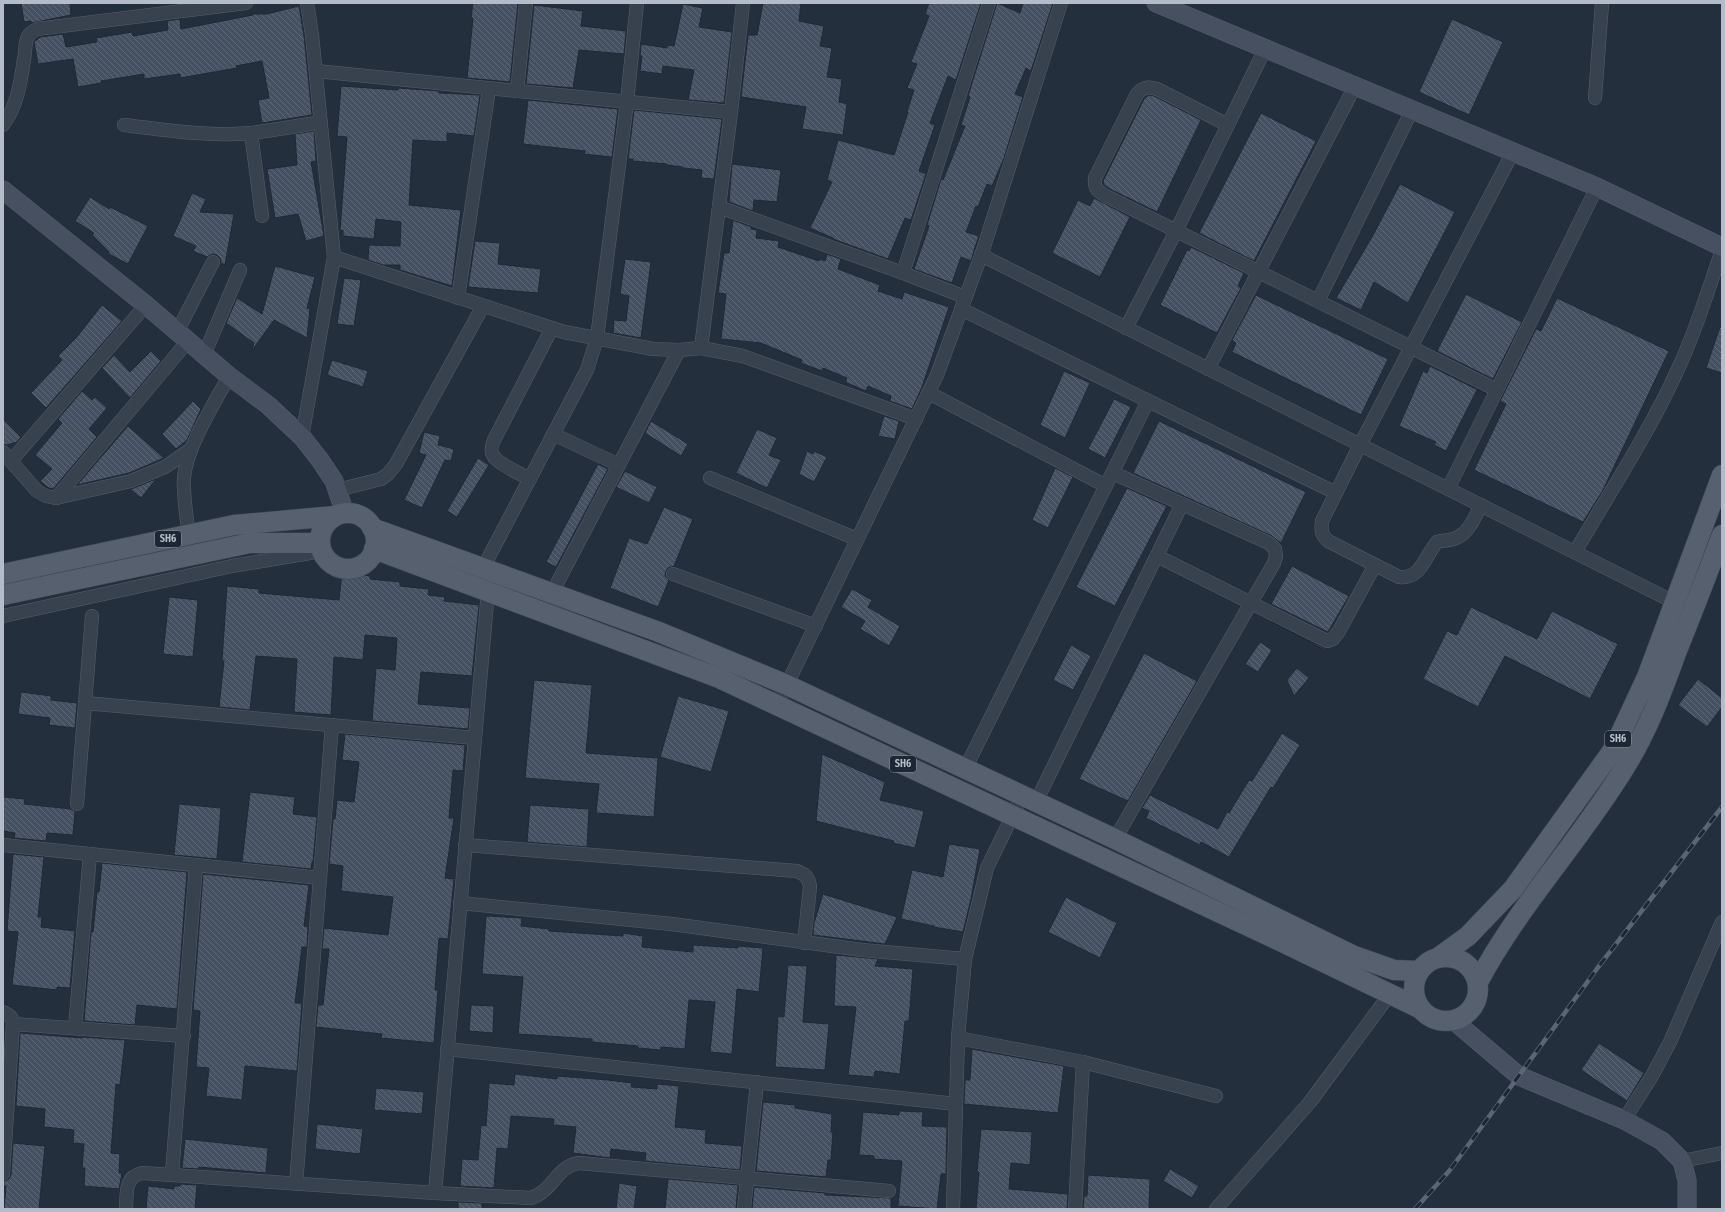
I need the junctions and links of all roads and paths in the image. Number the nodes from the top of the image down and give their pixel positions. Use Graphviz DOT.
graph roads {
  1 [pos="246,3"];
  2 [pos="307,3"];
  3 [pos="526,3"];
  4 [pos="637,3"];
  5 [pos="743,3"];
  6 [pos="989,3"];
  7 [pos="1061,3"];
  8 [pos="1156,3"];
  9 [pos="1602,3"];
  10 [pos="1265,49"];
  11 [pos="316,71"];
  12 [pos="1355,86"];
  13 [pos="489,89"];
  14 [pos="517,91"];
  15 [pos="1595,98"];
  16 [pos="627,102"];
  17 [pos="1412,110"];
  18 [pos="731,112"];
  19 [pos="321,122"];
  20 [pos="3,125"];
  21 [pos="124,125"];
  22 [pos="1228,125"];
  23 [pos="251,133"];
  24 [pos="1513,152"];
  25 [pos="1597,187"];
  26 [pos="3,190"];
  27 [pos="719,207"];
  28 [pos="262,216"];
  29 [pos="1176,232"];
  30 [pos="1722,248"];
  31 [pos="981,255"];
  32 [pos="334,257"];
  33 [pos="213,262"];
  34 [pos="240,270"];
  35 [pos="1259,272"];
  36 [pos="903,273"];
  37 [pos="458,298"];
  38 [pos="1318,302"];
  39 [pos="963,303"];
  40 [pos="146,305"];
  41 [pos="482,306"];
  42 [pos="552,328"];
  43 [pos="1126,328"];
  44 [pos="183,337"];
  45 [pos="597,338"];
  46 [pos="1412,347"];
  47 [pos="701,348"];
  48 [pos="679,350"];
  49 [pos="204,355"];
  50 [pos="1208,369"];
  51 [pos="229,376"];
  52 [pos="1497,390"];
  53 [pos="928,393"];
  54 [pos="1148,401"];
  55 [pos="916,419"];
  56 [pos="553,434"];
  57 [pos="302,437"];
  58 [pos="1360,445"];
  59 [pos="191,449"];
  60 [pos="7,457"];
  61 [pos="619,465"];
  62 [pos="1113,473"];
  63 [pos="1722,475"];
  64 [pos="710,478"];
  65 [pos="530,479"];
  66 [pos="1106,486"];
  67 [pos="1448,489"];
  68 [pos="337,490"];
  69 [pos="1336,493"];
  70 [pos="56,498"];
  71 [pos="1182,504"];
  72 [pos="1481,505"];
  73 [pos="340,515"];
  74 [pos="372,528"];
  75 [pos="189,534"];
  76 [pos="1722,534"];
  77 [pos="857,539"];
  78 [pos="321,547"];
  79 [pos="374,549"];
  80 [pos="1575,552"];
  81 [pos="1156,556"];
  82 [pos="1375,565"];
  83 [pos="483,568"];
  84 [pos="3,574"];
  85 [pos="673,574"];
  86 [pos="488,591"];
  87 [pos="552,593"];
  88 [pos="3,595"];
  89 [pos="1251,602"];
  90 [pos="1674,602"];
  91 [pos="3,616"];
  92 [pos="92,616"];
  93 [pos="816,626"];
  94 [pos="787,684"];
  95 [pos="85,703"];
  96 [pos="777,705"];
  97 [pos="332,725"];
  98 [pos="475,738"];
  99 [pos="965,769"];
  100 [pos="1029,799"];
  101 [pos="77,804"];
  102 [pos="1012,815"];
  103 [pos="1115,839"];
  104 [pos="465,844"];
  105 [pos="3,845"];
  106 [pos="90,854"];
  107 [pos="196,865"];
  108 [pos="320,878"];
  109 [pos="460,903"];
  110 [pos="1722,922"];
  111 [pos="804,943"];
  112 [pos="1439,956"];
  113 [pos="965,959"];
  114 [pos="1418,971"];
  115 [pos="1478,982"];
  116 [pos="1390,994"];
  117 [pos="1419,1008"];
  118 [pos="3,1012"];
  119 [pos="1453,1020"];
  120 [pos="13,1024"];
  121 [pos="75,1028"];
  122 [pos="184,1036"];
  123 [pos="958,1038"];
  124 [pos="447,1049"];
  125 [pos="1082,1062"];
  126 [pos="757,1082"];
  127 [pos="1216,1096"];
  128 [pos="956,1104"];
  129 [pos="5,1120"];
  130 [pos="1624,1120"];
  131 [pos="1722,1154"];
  132 [pos="1682,1161"];
  133 [pos="3,1174"];
  134 [pos="172,1174"];
  135 [pos="747,1178"];
  136 [pos="296,1184"];
  137 [pos="889,1191"];
  138 [pos="435,1193"];
  139 [pos="1685,1208"];
  140 [pos="126,1209"];
  141 [pos="744,1209"];
  142 [pos="953,1209"];
  143 [pos="1074,1209"];
  144 [pos="1216,1209"];
  1 -- 20 [label="street"];
  2 -- 11 [label="street"];
  3 -- 14 [label="street"];
  4 -- 16 [label="street"];
  5 -- 18 [label="street"];
  6 -- 36 [label="street"];
  7 -- 31 [label="street"];
  8 -- 10 [label="street"];
  9 -- 15 [label="street"];
  10 -- 12 [label="street"];
  10 -- 22 [label="street"];
  11 -- 13 [label="street"];
  11 -- 19 [label="street"];
  12 -- 17 [label="street"];
  12 -- 35 [label="street"];
  13 -- 14 [label="street"];
  13 -- 37 [label="street"];
  14 -- 16 [label="street"];
  16 -- 18 [label="street"];
  16 -- 45 [label="street"];
  17 -- 24 [label="street"];
  17 -- 38 [label="street"];
  18 -- 27 [label="street"];
  19 -- 23 [label="street"];
  19 -- 32 [label="street"];
  21 -- 23 [label="street"];
  22 -- 29 [label="street"];
  22 -- 29 [label="street"];
  23 -- 28 [label="street"];
  24 -- 25 [label="street"];
  24 -- 46 [label="street"];
  25 -- 30 [label="street"];
  25 -- 52 [label="street"];
  26 -- 40 [label="street"];
  27 -- 36 [label="street"];
  27 -- 47 [label="street"];
  29 -- 35 [label="street"];
  29 -- 43 [label="street"];
  30 -- 80 [label="street"];
  31 -- 39 [label="street"];
  31 -- 43 [label="street"];
  32 -- 37 [label="street"];
  32 -- 57 [label="street"];
  33 -- 44 [label="street"];
  34 -- 49 [label="street"];
  35 -- 38 [label="street"];
  35 -- 50 [label="street"];
  36 -- 39 [label="street"];
  37 -- 41 [label="street"];
  38 -- 46 [label="street"];
  39 -- 53 [label="street"];
  39 -- 54 [label="street"];
  40 -- 44 [label="street"];
  40 -- 60 [label="street"];
  41 -- 42 [label="street"];
  41 -- 68 [label="street"];
  42 -- 45 [label="street"];
  42 -- 65 [label="street"];
  43 -- 50 [label="street"];
  44 -- 49 [label="street"];
  44 -- 70 [label="street"];
  45 -- 48 [label="street"];
  45 -- 56 [label="street"];
  46 -- 52 [label="street"];
  46 -- 58 [label="street"];
  47 -- 48 [label="street"];
  47 -- 55 [label="street"];
  48 -- 61 [label="street"];
  49 -- 51 [label="street"];
  50 -- 58 [label="street"];
  51 -- 57 [label="street"];
  51 -- 59 [label="street"];
  52 -- 67 [label="street"];
  53 -- 55 [label="street"];
  53 -- 66 [label="street"];
  54 -- 62 [label="street"];
  54 -- 69 [label="street"];
  55 -- 77 [label="street"];
  56 -- 61 [label="street"];
  56 -- 65 [label="street"];
  57 -- 68 [label="street"];
  58 -- 67 [label="street"];
  58 -- 69 [label="street"];
  59 -- 70 [label="street"];
  59 -- 75 [label="street"];
  60 -- 70 [label="street"];
  61 -- 87 [label="street"];
  62 -- 66 [label="street"];
  62 -- 71 [label="street"];
  63 -- 90 [label="main road, SH6"];
  64 -- 77 [label="street"];
  65 -- 83 [label="street"];
  66 -- 99 [label="street"];
  67 -- 72 [label="street"];
  68 -- 73 [label="street"];
  69 -- 82 [label="street"];
  71 -- 81 [label="street"];
  71 -- 89 [label="street"];
  72 -- 80 [label="street"];
  72 -- 82 [label="street"];
  73 -- 74 [label="main road, SH6"];
  73 -- 75 [label="main road, SH6"];
  73 -- 78 [label="main road"];
  74 -- 79 [label="main road"];
  74 -- 83 [label="main road, SH6"];
  75 -- 84 [label="main road, SH6"];
  76 -- 115 [label="main road, SH6"];
  77 -- 93 [label="street"];
  78 -- 79 [label="main road"];
  78 -- 88 [label="main road, SH6"];
  78 -- 91 [label="street"];
  79 -- 86 [label="main road, SH6"];
  80 -- 90 [label="street"];
  81 -- 89 [label="street"];
  81 -- 100 [label="street"];
  82 -- 89 [label="street"];
  83 -- 87 [label="main road, SH6"];
  85 -- 93 [label="street"];
  86 -- 96 [label="main road, SH6"];
  86 -- 98 [label="street"];
  87 -- 94 [label="main road, SH6"];
  89 -- 103 [label="street"];
  90 -- 112 [label="main road, SH6"];
  92 -- 95 [label="street"];
  93 -- 94 [label="street"];
  94 -- 96 [label="street"];
  94 -- 99 [label="main road, SH6"];
  95 -- 97 [label="street"];
  95 -- 101 [label="street"];
  96 -- 102 [label="main road, SH6"];
  97 -- 98 [label="street"];
  97 -- 108 [label="street"];
  98 -- 104 [label="street"];
  99 -- 100 [label="main road, SH6"];
  100 -- 102 [label="street"];
  100 -- 103 [label="main road, SH6"];
  102 -- 113 [label="street"];
  102 -- 116 [label="main road, SH6"];
  103 -- 114 [label="main road, SH6"];
  104 -- 109 [label="street"];
  104 -- 111 [label="street"];
  105 -- 106 [label="street"];
  106 -- 107 [label="street"];
  106 -- 121 [label="street"];
  107 -- 108 [label="street"];
  107 -- 122 [label="street"];
  108 -- 136 [label="street"];
  109 -- 111 [label="street"];
  109 -- 124 [label="street"];
  110 -- 130 [label="street"];
  111 -- 113 [label="street"];
  112 -- 114 [label="main road, SH6"];
  112 -- 115 [label="main road"];
  113 -- 123 [label="street"];
  114 -- 117 [label="main road"];
  115 -- 119 [label="main road, SH6"];
  116 -- 117 [label="main road, SH6"];
  116 -- 144 [label="street"];
  117 -- 119 [label="main road, SH6"];
  118 -- 120 [label="street"];
  119 -- 130 [label="street"];
  120 -- 121 [label="street"];
  120 -- 129 [label="street"];
  121 -- 122 [label="street"];
  122 -- 134 [label="street"];
  123 -- 125 [label="street"];
  123 -- 128 [label="street"];
  124 -- 126 [label="street"];
  124 -- 138 [label="street"];
  125 -- 127 [label="street"];
  125 -- 143 [label="street"];
  126 -- 128 [label="street"];
  126 -- 135 [label="street"];
  128 -- 142 [label="street"];
  129 -- 133 [label="street"];
  130 -- 132 [label="street"];
  131 -- 132 [label="street"];
  132 -- 139 [label="street"];
  134 -- 136 [label="street"];
  134 -- 140 [label="street"];
  135 -- 137 [label="street"];
  135 -- 138 [label="street"];
  135 -- 141 [label="street"];
  136 -- 138 [label="street"];
}
